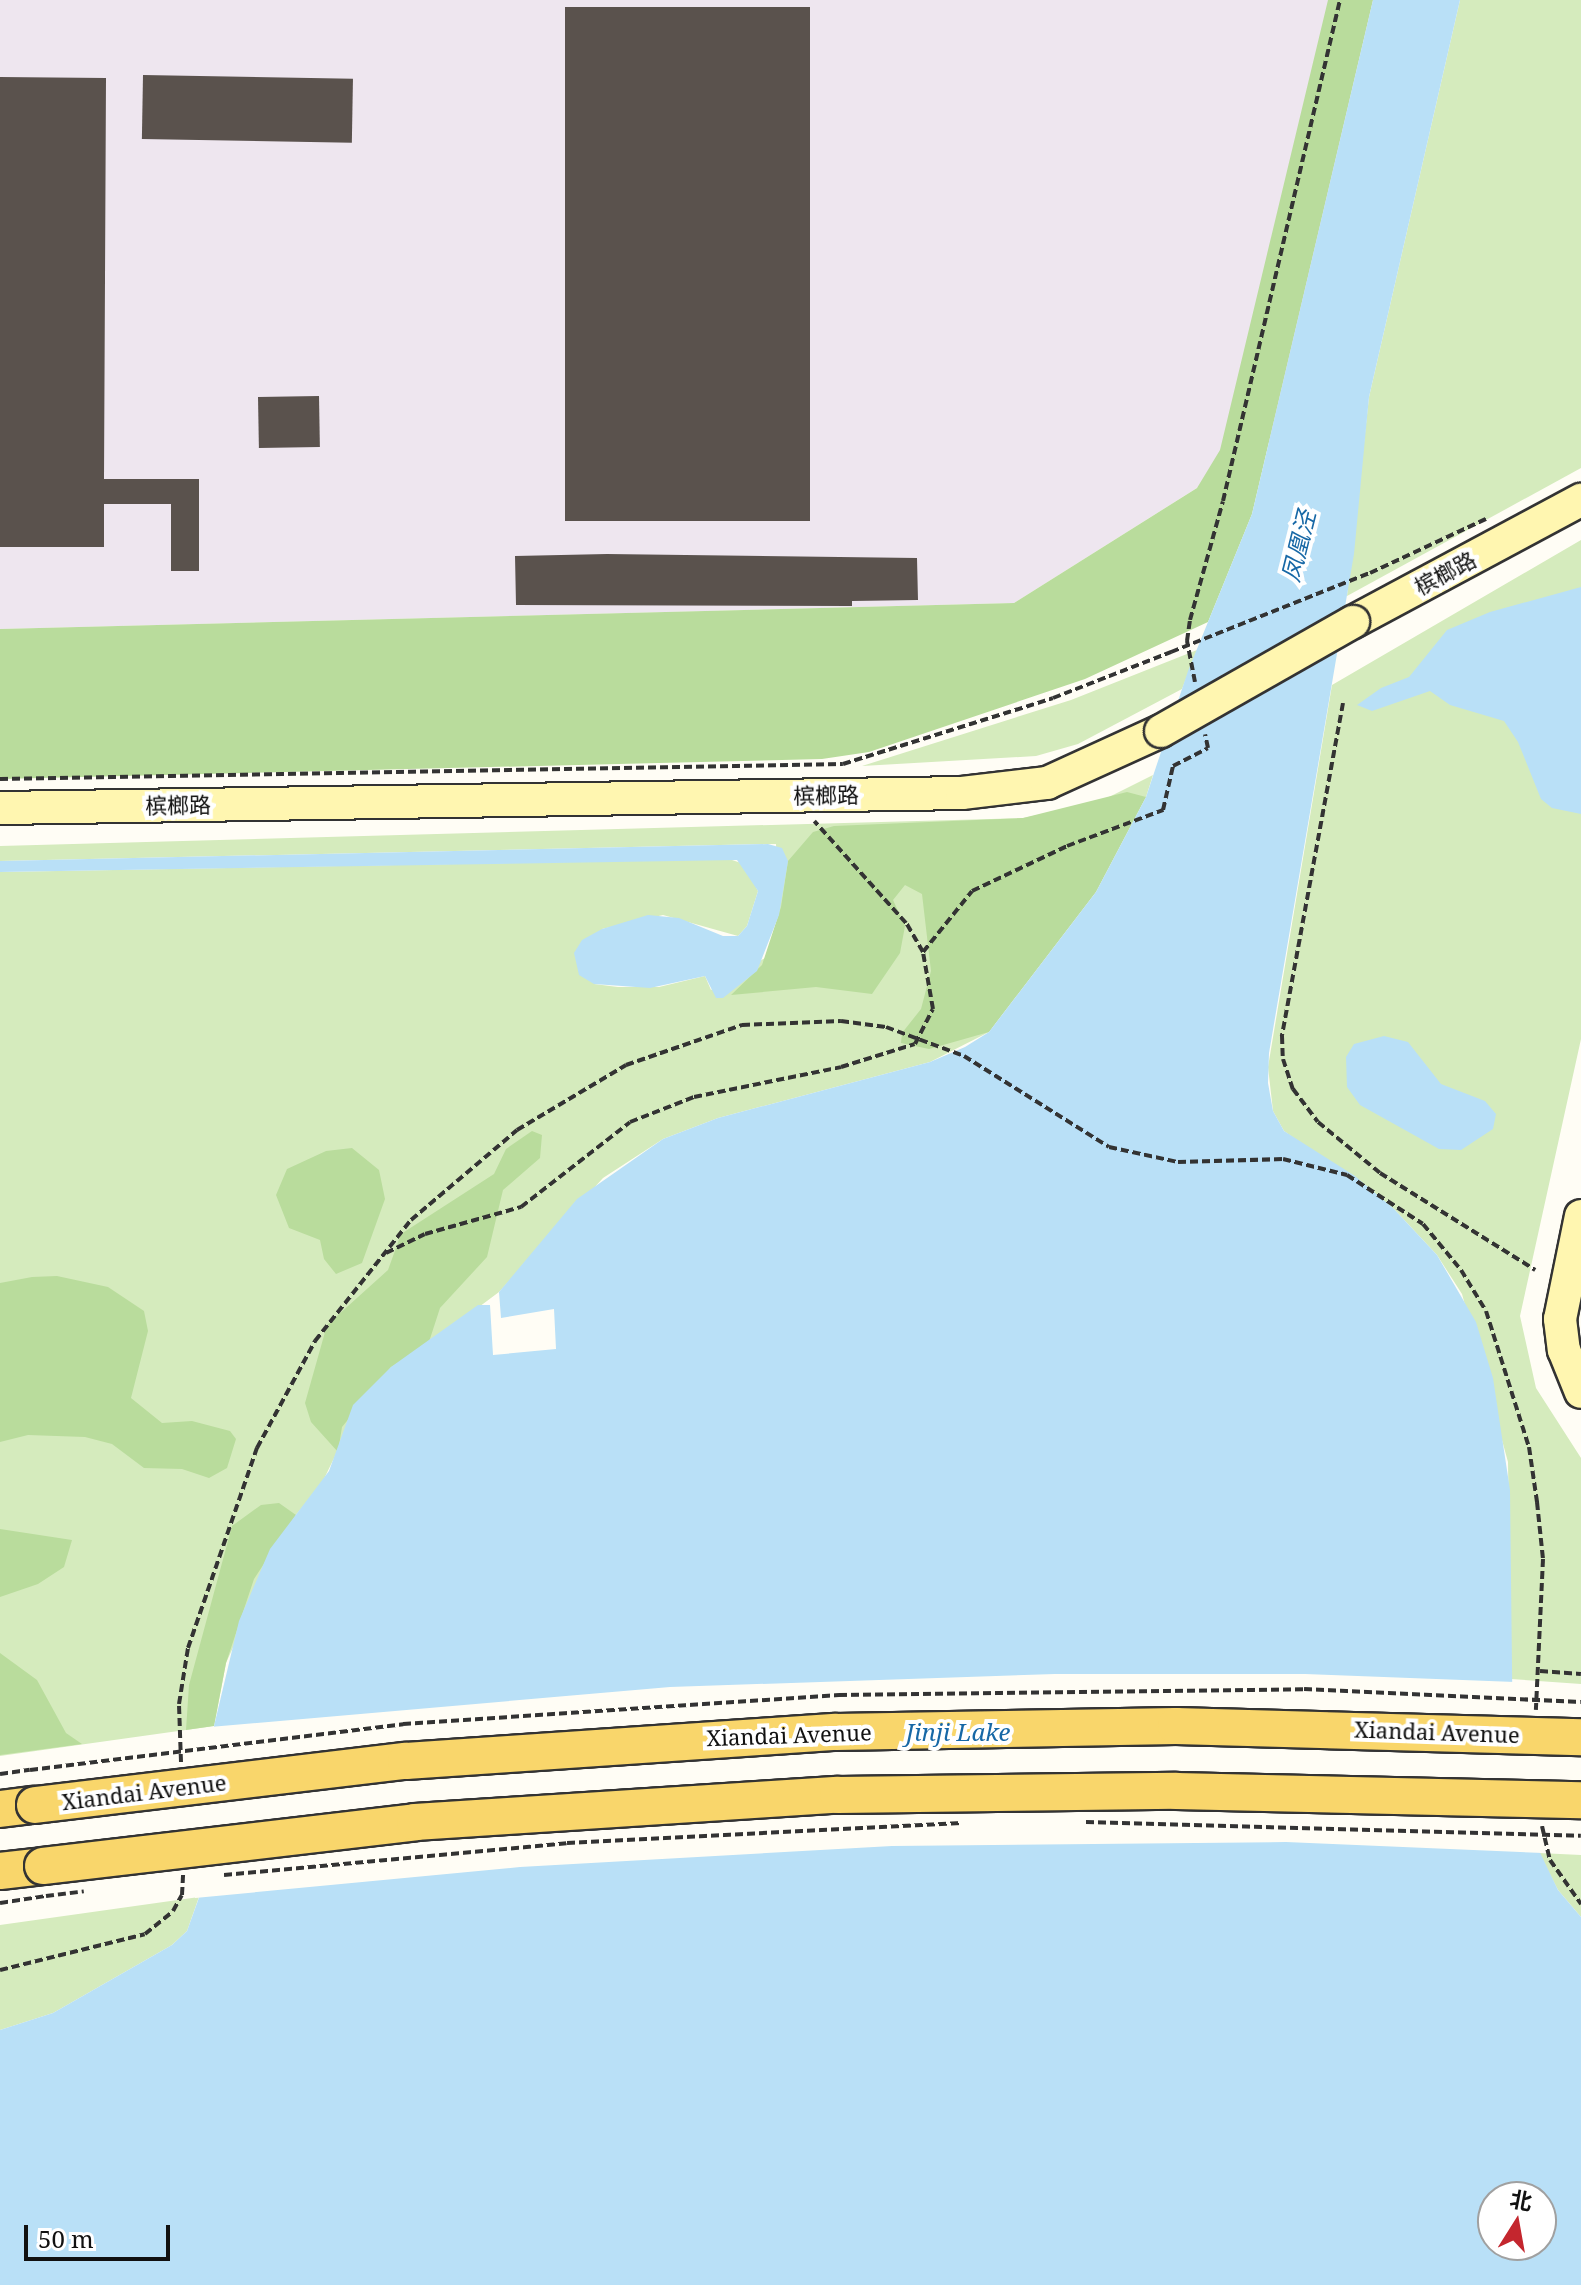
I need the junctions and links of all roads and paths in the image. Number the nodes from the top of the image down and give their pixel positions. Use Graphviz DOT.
graph roads {
  1 [pos="1340,0"];
  2 [pos="1581,500"];
  3 [pos="1501,512"];
  4 [pos="1188,650"];
  5 [pos="1343,703"];
  6 [pos="0,779"];
  7 [pos="791,796"];
  8 [pos="0,808"];
  9 [pos="1114,830"];
  10 [pos="923,952"];
  11 [pos="1581,1216"];
  12 [pos="383,1254"];
  13 [pos="1535,1270"];
  14 [pos="1581,1392"];
  15 [pos="1540,1671"];
  16 [pos="1581,1674"];
  17 [pos="1535,1715"];
  18 [pos="1581,1737"];
  19 [pos="30,1770"];
  20 [pos="181,1770"];
  21 [pos="0,1774"];
  22 [pos="1581,1800"];
  23 [pos="17,1807"];
  24 [pos="1541,1821"];
  25 [pos="1077,1822"];
  26 [pos="971,1823"];
  27 [pos="1581,1836"];
  28 [pos="183,1862"];
  29 [pos="0,1871"];
  30 [pos="220,1875"];
  31 [pos="191,1878"];
  32 [pos="177,1879"];
  33 [pos="45,1881"];
  34 [pos="90,1890"];
  35 [pos="0,1903"];
  36 [pos="1581,1904"];
  37 [pos="0,1970"];
  1 -- 4 [label="path"];
  2 -- 7 [label="main road, 槟榔路, bridge"];
  3 -- 6 [label="path, bridge"];
  5 -- 13 [label="path"];
  7 -- 8 [label="main road, 槟榔路"];
  7 -- 10 [label="path"];
  9 -- 10 [label="path"];
  10 -- 12 [label="path"];
  11 -- 14 [label="main road"];
  12 -- 15 [label="path, bridge"];
  12 -- 20 [label="path"];
  15 -- 16 [label="path"];
  15 -- 17 [label="path"];
  18 -- 23 [label="main road, Xiandai Avenue, bridge"];
  19 -- 21 [label="path"];
  22 -- 33 [label="main road, bridge"];
  24 -- 36 [label="path"];
  25 -- 27 [label="path, bridge"];
  26 -- 30 [label="path, bridge"];
  28 -- 37 [label="path"];
  29 -- 33 [label="main road"];
  31 -- 32 [label="path"];
  33 -- 34 [label="path, bridge"];
  33 -- 35 [label="path"];
}
